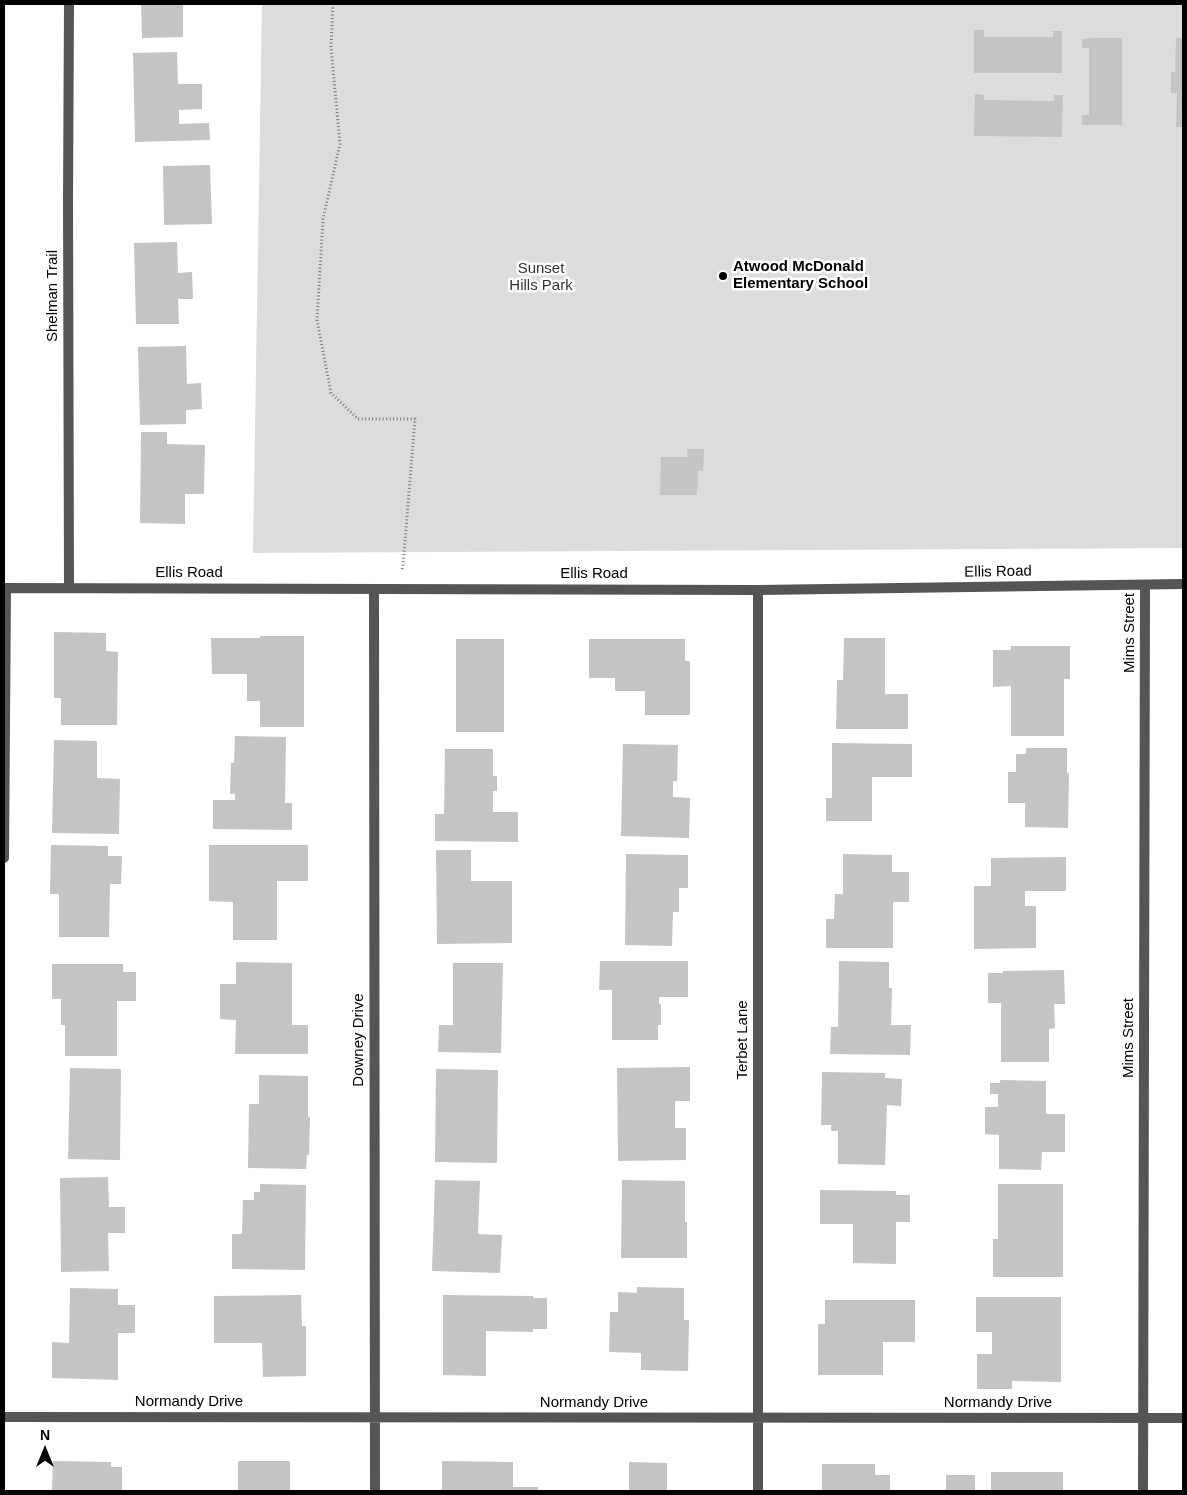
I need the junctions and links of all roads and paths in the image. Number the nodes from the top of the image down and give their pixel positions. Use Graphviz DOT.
graph roads {
  1 [pos="69,4"];
  2 [pos="333,4"];
  3 [pos="400,573"];
  4 [pos="1183,584"];
  5 [pos="1145,585"];
  6 [pos="5,588"];
  7 [pos="69,588"];
  8 [pos="374,589"];
  9 [pos="758,590"];
  10 [pos="4,858"];
  11 [pos="4,1417"];
  12 [pos="374,1418"];
  13 [pos="758,1418"];
  14 [pos="1144,1418"];
  15 [pos="1183,1418"];
  16 [pos="374,1491"];
  17 [pos="758,1491"];
  18 [pos="1143,1491"];
  1 -- 7 [label="street, Shelman Trail"];
  2 -- 3 [label="path"];
  4 -- 5 [label="street, Ellis Road"];
  5 -- 9 [label="street, Ellis Road"];
  5 -- 14 [label="street, Mims Street"];
  6 -- 7 [label="street, Ellis Road"];
  6 -- 10 [label="street"];
  7 -- 8 [label="street, Ellis Road"];
  8 -- 9 [label="street, Ellis Road"];
  8 -- 12 [label="street, Downey Drive"];
  9 -- 13 [label="street, Terbet Lane"];
  11 -- 12 [label="street, Normandy Drive"];
  12 -- 13 [label="street, Normandy Drive"];
  12 -- 16 [label="street, Downey Drive"];
  13 -- 14 [label="street, Normandy Drive"];
  13 -- 17 [label="street, Terbet Lane"];
  14 -- 15 [label="street, Normandy Drive"];
  14 -- 18 [label="street, Mims Street"];
}
